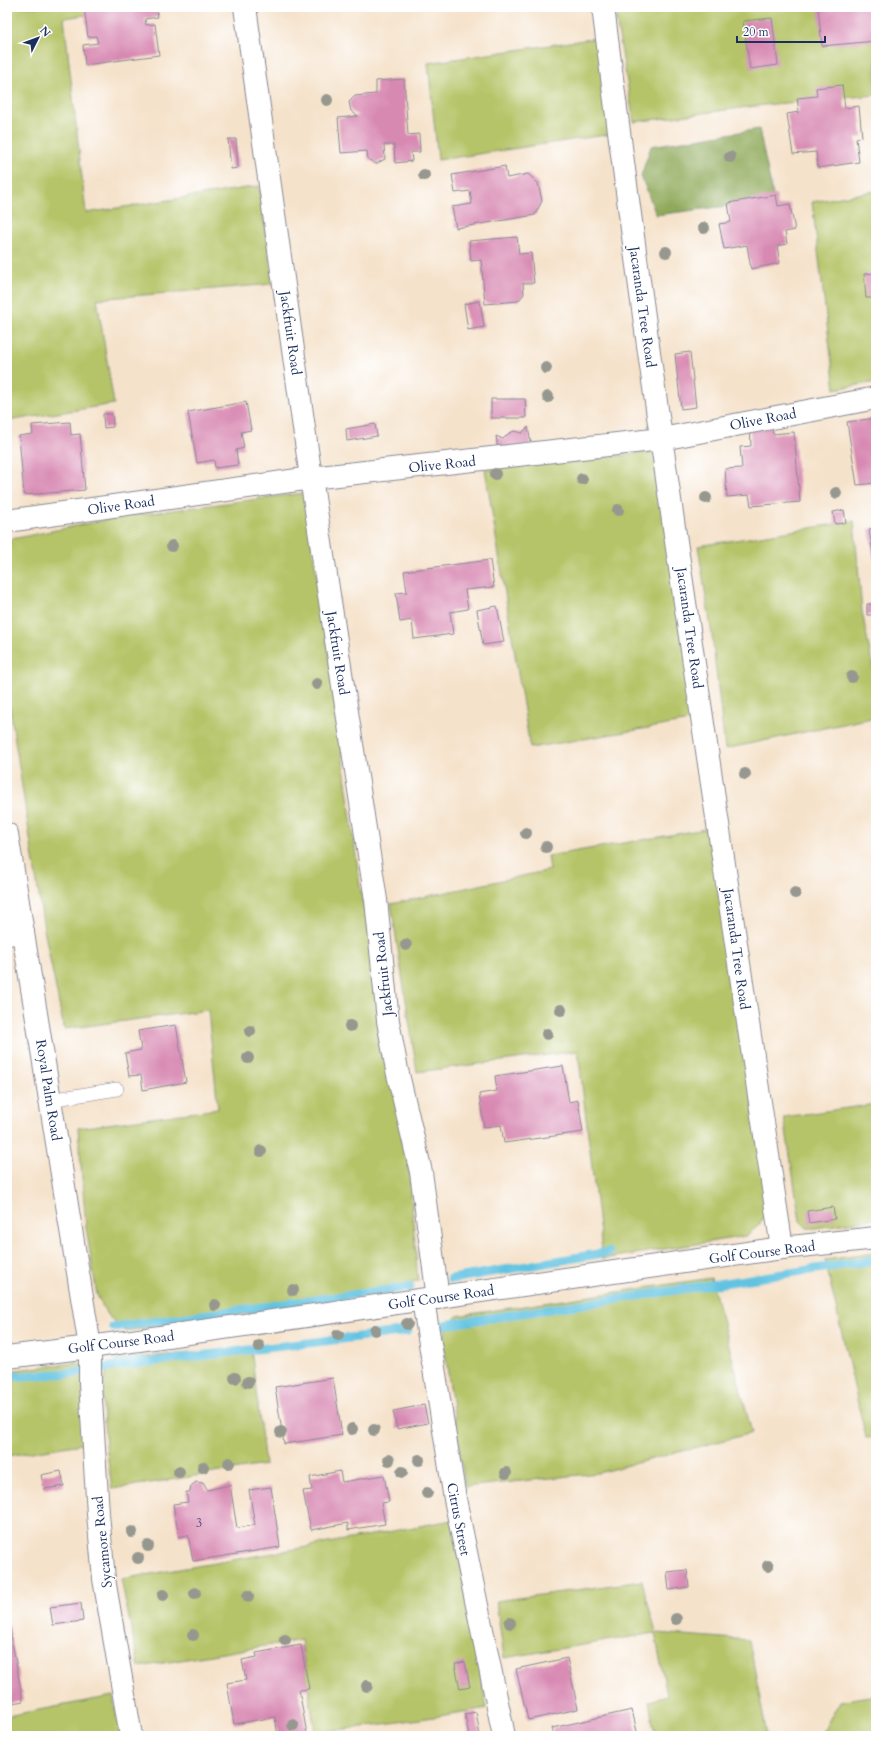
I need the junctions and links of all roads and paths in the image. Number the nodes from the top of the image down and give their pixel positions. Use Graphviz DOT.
graph roads {
  1 [pos="245,7"];
  2 [pos="603,7"];
  3 [pos="876,398"];
  4 [pos="662,439"];
  5 [pos="311,478"];
  6 [pos="7,521"];
  7 [pos="7,834"];
  8 [pos="15,933"];
  9 [pos="117,1089"];
  10 [pos="50,1100"];
  11 [pos="876,1238"];
  12 [pos="782,1248"];
  13 [pos="430,1299"];
  14 [pos="90,1347"];
  15 [pos="7,1357"];
  16 [pos="131,1736"];
  17 [pos="504,1736"];
  1 -- 5 [label="street, Jackfruit Road"];
  2 -- 4 [label="street, Jacaranda Tree Road"];
  3 -- 4 [label="street, Olive Road"];
  4 -- 5 [label="street, Olive Road"];
  4 -- 12 [label="street, Jacaranda Tree Road"];
  5 -- 6 [label="street, Olive Road"];
  5 -- 13 [label="street, Jackfruit Road"];
  7 -- 8 [label="street, Royal Palm Road"];
  8 -- 10 [label="street, Royal Palm Road"];
  9 -- 10 [label="lane"];
  10 -- 14 [label="street, Royal Palm Road"];
  11 -- 12 [label="street, Golf Course Road"];
  12 -- 13 [label="street, Golf Course Road"];
  13 -- 14 [label="street, Golf Course Road"];
  13 -- 17 [label="street, Citrus Street"];
  14 -- 15 [label="street, Golf Course Road"];
  14 -- 16 [label="street, Sycamore Road"];
}
